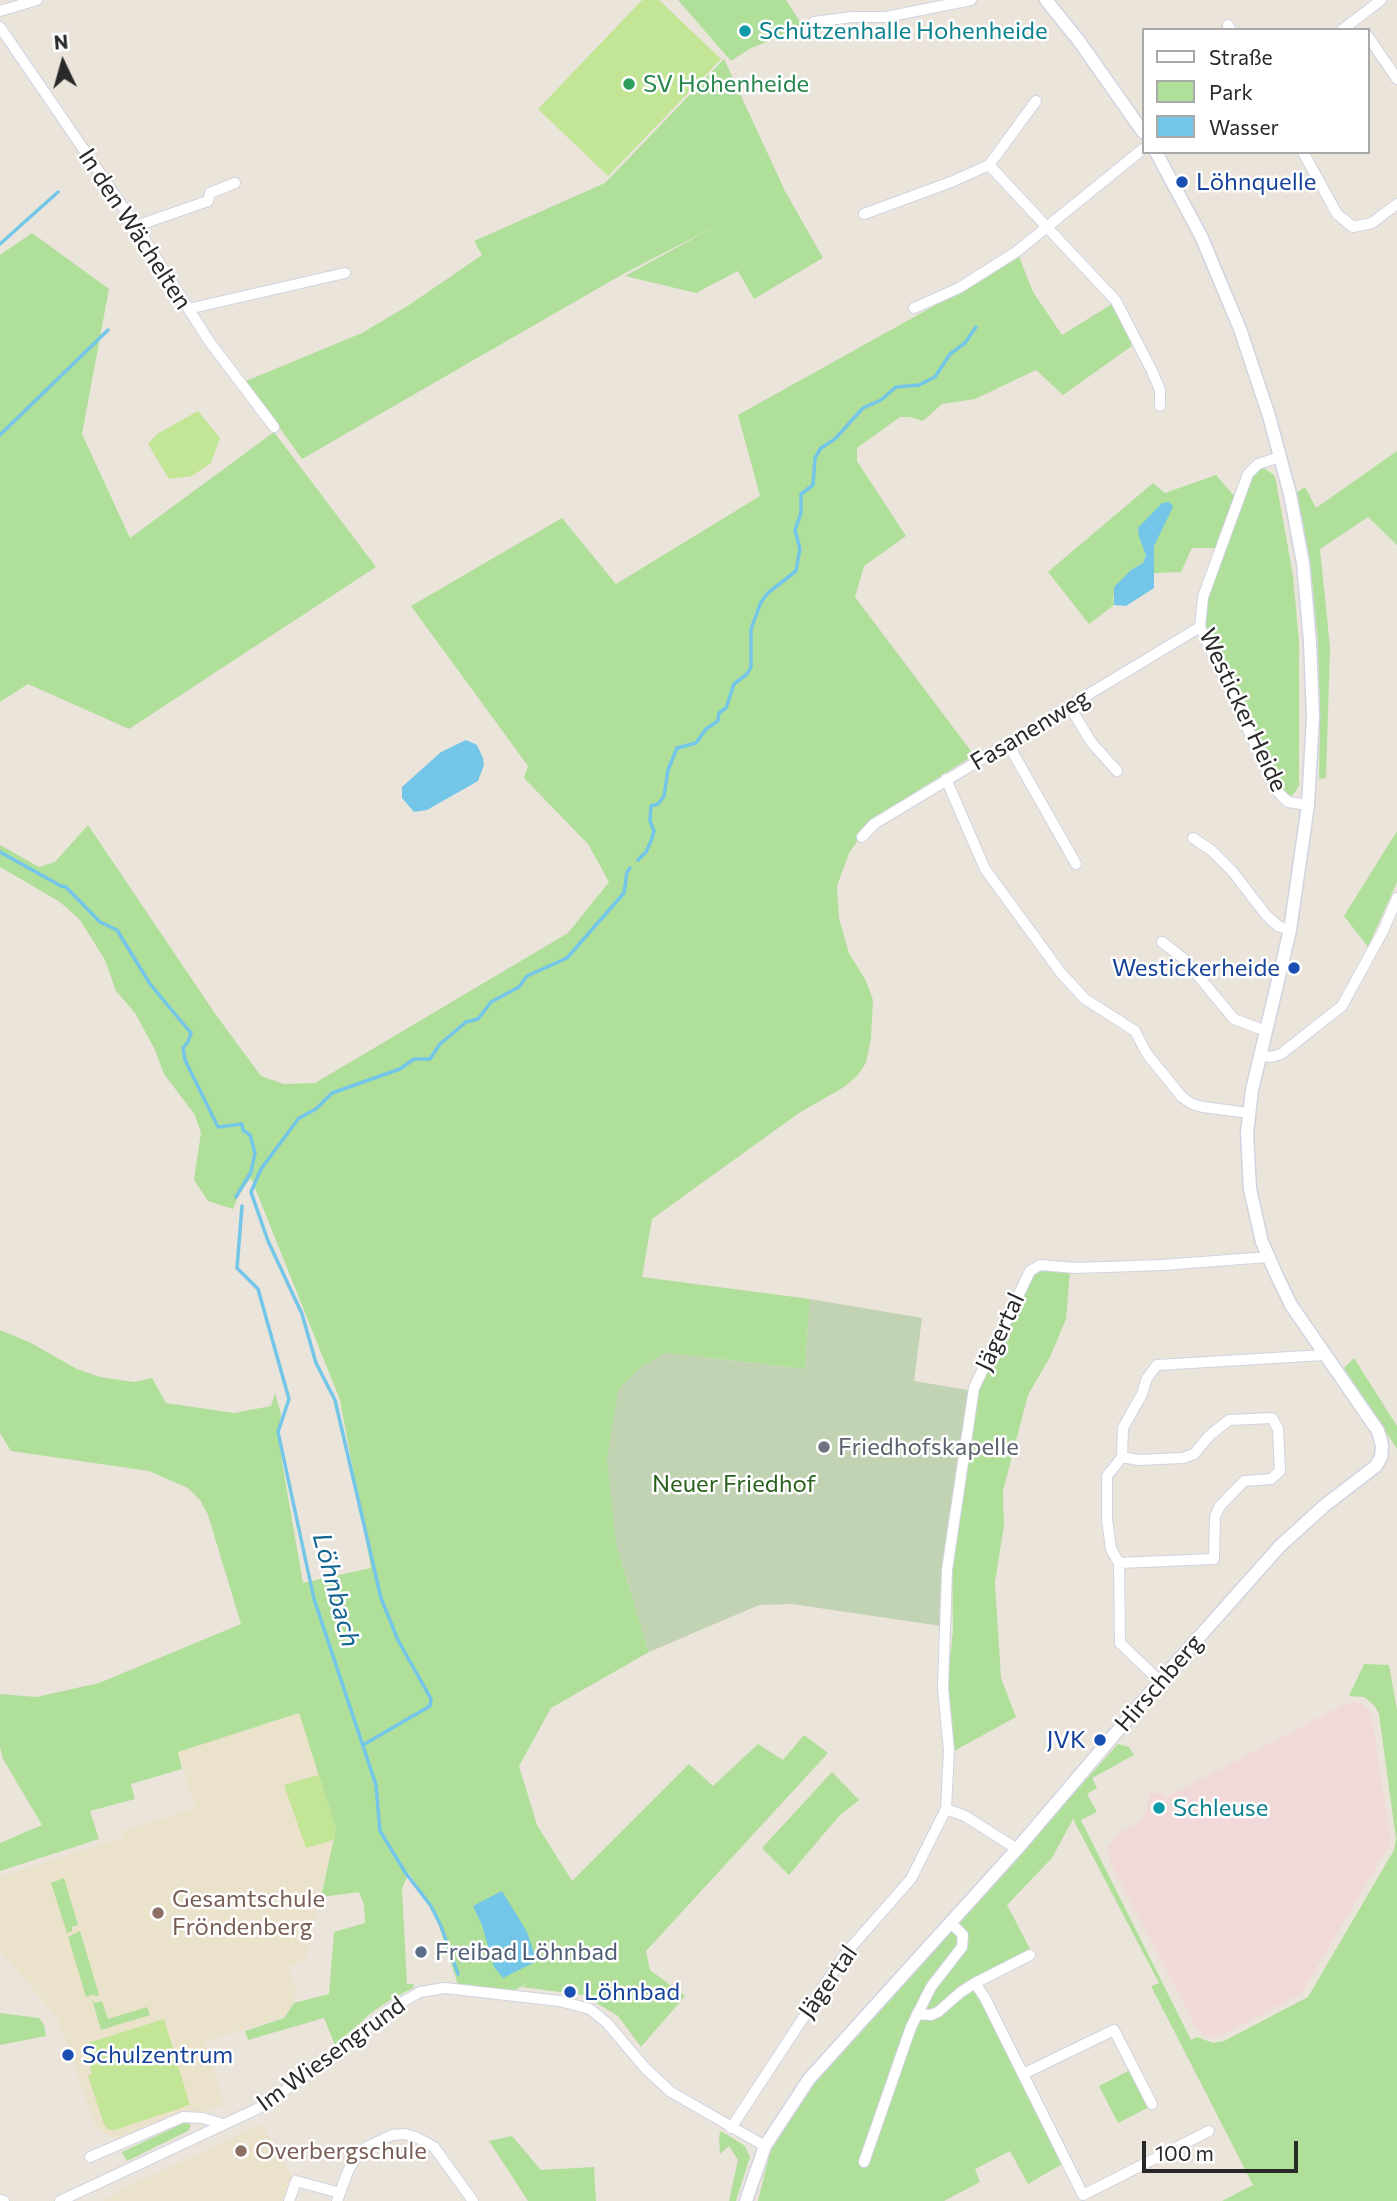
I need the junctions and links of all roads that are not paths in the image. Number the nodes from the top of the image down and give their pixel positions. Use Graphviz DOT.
graph roads {
  1 [pos="37,0"];
  2 [pos="971,0"];
  3 [pos="1046,0"];
  4 [pos="1381,0"];
  5 [pos="13,3"];
  6 [pos="0,11"];
  7 [pos="1357,20"];
  8 [pos="814,22"];
  9 [pos="0,27"];
  10 [pos="1345,28"];
  11 [pos="1363,28"];
  12 [pos="1369,38"];
  13 [pos="1397,79"];
  14 [pos="1036,101"];
  15 [pos="1142,131"];
  16 [pos="1142,150"];
  17 [pos="1157,154"];
  18 [pos="1304,154"];
  19 [pos="989,165"];
  20 [pos="235,183"];
  21 [pos="1397,204"];
  22 [pos="864,214"];
  23 [pos="136,226"];
  24 [pos="1047,226"];
  25 [pos="345,272"];
  26 [pos="914,308"];
  27 [pos="188,309"];
  28 [pos="1160,406"];
  29 [pos="274,427"];
  30 [pos="1280,457"];
  31 [pos="1200,627"];
  32 [pos="1070,707"];
  33 [pos="1008,744"];
  34 [pos="1117,771"];
  35 [pos="946,779"];
  36 [pos="1308,805"];
  37 [pos="862,837"];
  38 [pos="1193,838"];
  39 [pos="1076,864"];
  40 [pos="1397,898"];
  41 [pos="1290,930"];
  42 [pos="1162,942"];
  43 [pos="1266,1031"];
  44 [pos="1259,1055"];
  45 [pos="1249,1113"];
  46 [pos="1268,1257"];
  47 [pos="1324,1355"];
  48 [pos="1122,1457"];
  49 [pos="1381,1457"];
  50 [pos="1119,1563"];
  51 [pos="1160,1681"];
  52 [pos="946,1809"];
  53 [pos="1017,1849"];
  54 [pos="950,1922"];
  55 [pos="1030,1955"];
  56 [pos="975,1983"];
  57 [pos="917,2014"];
  58 [pos="1023,2074"];
  59 [pos="1152,2104"];
  60 [pos="223,2124"];
  61 [pos="731,2128"];
  62 [pos="1209,2131"];
  63 [pos="765,2146"];
  64 [pos="90,2157"];
  65 [pos="864,2162"];
  66 [pos="339,2197"];
  67 [pos="62,2201"];
  68 [pos="289,2201"];
  69 [pos="473,2201"];
  70 [pos="746,2201"];
  1 -- 5 [label="street"];
  2 -- 8 [label="street"];
  3 -- 15 [label="street"];
  4 -- 7 [label="street"];
  5 -- 6 [label="street"];
  7 -- 10 [label="street"];
  7 -- 11 [label="street"];
  9 -- 23 [label="street, In den Wächelten"];
  12 -- 13 [label="street"];
  14 -- 19 [label="street"];
  16 -- 24 [label="street"];
  17 -- 30 [label="street, Westicker Heide"];
  18 -- 21 [label="street"];
  19 -- 22 [label="street"];
  19 -- 24 [label="street"];
  20 -- 23 [label="street"];
  23 -- 27 [label="street, In den Wächelten"];
  24 -- 26 [label="street"];
  24 -- 28 [label="street"];
  25 -- 27 [label="street"];
  27 -- 29 [label="street, In den Wächelten"];
  30 -- 31 [label="street, Westicker Heide"];
  30 -- 36 [label="street, Westicker Heide"];
  31 -- 32 [label="street, Fasanenweg"];
  31 -- 36 [label="street, Westicker Heide"];
  32 -- 33 [label="street, Fasanenweg"];
  32 -- 34 [label="street"];
  33 -- 35 [label="street, Fasanenweg"];
  33 -- 39 [label="street"];
  35 -- 37 [label="street, Fasanenweg"];
  35 -- 45 [label="street"];
  36 -- 41 [label="street, Westicker Heide"];
  38 -- 41 [label="street"];
  40 -- 44 [label="street"];
  41 -- 43 [label="street, Westicker Heide"];
  42 -- 43 [label="street"];
  43 -- 44 [label="street, Westicker Heide"];
  44 -- 45 [label="street, Westicker Heide"];
  45 -- 46 [label="street, Westicker Heide"];
  46 -- 47 [label="street, Westicker Heide"];
  46 -- 52 [label="street, Jägertal"];
  47 -- 48 [label="street"];
  47 -- 49 [label="street, Westicker Heide"];
  48 -- 50 [label="street"];
  48 -- 50 [label="street"];
  49 -- 51 [label="street, Hirschberg"];
  50 -- 51 [label="street"];
  51 -- 53 [label="street, Hirschberg"];
  52 -- 53 [label="street"];
  52 -- 61 [label="street, Jägertal"];
  53 -- 54 [label="street, Hirschberg"];
  54 -- 57 [label="street"];
  54 -- 63 [label="street, Hirschberg"];
  55 -- 56 [label="street"];
  56 -- 57 [label="street"];
  56 -- 58 [label="street"];
  57 -- 65 [label="street"];
  58 -- 59 [label="street"];
  58 -- 62 [label="street"];
  60 -- 61 [label="street, Im Wiesengrund"];
  60 -- 64 [label="street"];
  60 -- 67 [label="street, Im Wiesengrund"];
  61 -- 63 [label="street, Im Wiesengrund"];
  63 -- 70 [label="street, Hirschberg"];
  66 -- 68 [label="street"];
  66 -- 69 [label="street"];
}
